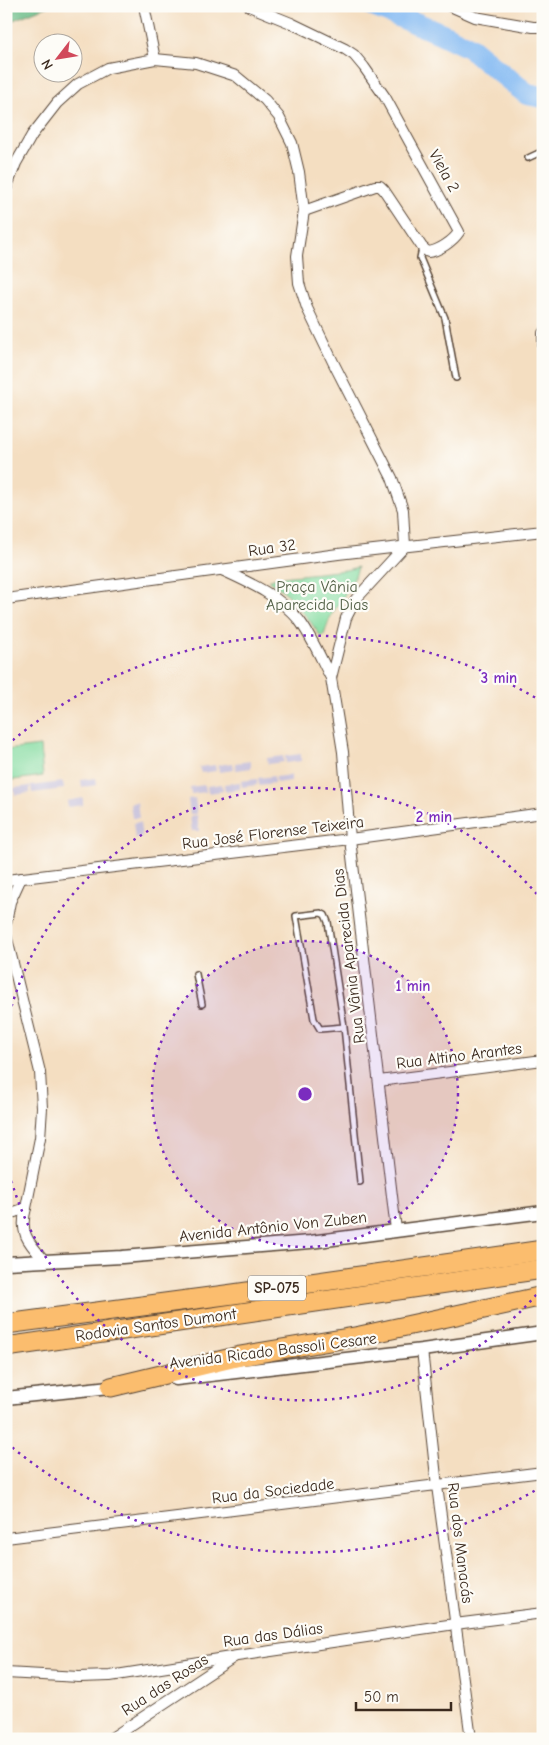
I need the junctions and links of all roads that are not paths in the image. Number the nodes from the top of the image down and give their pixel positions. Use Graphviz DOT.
graph roads {
  1 [pos="144,6"];
  2 [pos="249,6"];
  3 [pos="450,6"];
  4 [pos="543,27"];
  5 [pos="155,59"];
  6 [pos="543,151"];
  7 [pos="528,158"];
  8 [pos="6,189"];
  9 [pos="304,212"];
  10 [pos="422,247"];
  11 [pos="543,334"];
  12 [pos="543,361"];
  13 [pos="456,378"];
  14 [pos="543,531"];
  15 [pos="405,546"];
  16 [pos="222,570"];
  17 [pos="6,599"];
  18 [pos="331,678"];
  19 [pos="543,812"];
  20 [pos="350,839"];
  21 [pos="21,878"];
  22 [pos="6,880"];
  23 [pos="6,923"];
  24 [pos="6,935"];
  25 [pos="196,974"];
  26 [pos="202,1004"];
  27 [pos="344,1027"];
  28 [pos="543,1060"];
  29 [pos="379,1081"];
  30 [pos="360,1182"];
  31 [pos="26,1208"];
  32 [pos="543,1212"];
  33 [pos="6,1214"];
  34 [pos="396,1230"];
  35 [pos="543,1250"];
  36 [pos="44,1260"];
  37 [pos="6,1263"];
  38 [pos="543,1269"];
  39 [pos="543,1296"];
  40 [pos="8,1323"];
  41 [pos="543,1332"];
  42 [pos="10,1346"];
  43 [pos="422,1350"];
  44 [pos="111,1387"];
  45 [pos="6,1398"];
  46 [pos="543,1472"];
  47 [pos="437,1486"];
  48 [pos="6,1538"];
  49 [pos="543,1613"];
  50 [pos="455,1624"];
  51 [pos="237,1656"];
  52 [pos="6,1673"];
  53 [pos="110,1739"];
  54 [pos="471,1739"];
  1 -- 5 [label="street"];
  2 -- 10 [label="street, Viela 2"];
  3 -- 4 [label="street"];
  5 -- 8 [label="street"];
  5 -- 9 [label="street"];
  6 -- 7 [label="lane"];
  9 -- 10 [label="street"];
  9 -- 15 [label="street"];
  10 -- 13 [label="lane"];
  11 -- 12 [label="street"];
  14 -- 15 [label="street, Rua 32"];
  15 -- 16 [label="street, Rua 32"];
  15 -- 18 [label="street, Rua Vânia Aparecida Dias"];
  16 -- 17 [label="street, Rua 32"];
  16 -- 18 [label="street, Rua Vânia Aparecida Dias"];
  18 -- 20 [label="street, Rua Vânia Aparecida Dias"];
  19 -- 20 [label="street, Rua José Florense Teixeira"];
  20 -- 21 [label="street, Rua José Florense Teixeira"];
  20 -- 29 [label="street, Rua Vânia Aparecida Dias"];
  21 -- 22 [label="street, Rua José Florense Teixeira"];
  21 -- 23 [label="street"];
  24 -- 31 [label="street"];
  25 -- 26 [label="lane"];
  27 -- 27 [label="lane"];
  27 -- 30 [label="lane"];
  28 -- 29 [label="street, Rua Altino Arantes"];
  29 -- 34 [label="street, Rua Vânia Aparecida Dias"];
  31 -- 33 [label="street"];
  31 -- 36 [label="street"];
  32 -- 34 [label="street, Avenida Antônio Von Zuben"];
  34 -- 36 [label="street, Avenida Antônio Von Zuben"];
  35 -- 40 [label="highway, Rodovia Santos Dumont / SP-075"];
  36 -- 37 [label="street, Avenida Antônio Von Zuben"];
  38 -- 42 [label="highway, Rodovia Santos Dumont / SP-075"];
  39 -- 44 [label="highway"];
  41 -- 43 [label="street, Avenida Ricado Bassoli Cesare"];
  43 -- 44 [label="street, Avenida Ricado Bassoli Cesare"];
  43 -- 47 [label="street, Rua dos Manacás"];
  44 -- 45 [label="street, Avenida Ricado Bassoli Cesare"];
  46 -- 47 [label="street, Rua da Sociedade"];
  47 -- 48 [label="street, Rua da Sociedade"];
  47 -- 50 [label="street, Rua dos Manacás"];
  49 -- 50 [label="street, Rua das Dálias"];
  50 -- 51 [label="street, Rua das Dálias"];
  50 -- 54 [label="street, Rua dos Manacás"];
  51 -- 52 [label="street, Rua das Dálias"];
  51 -- 53 [label="street, Rua das Rosas"];
}
